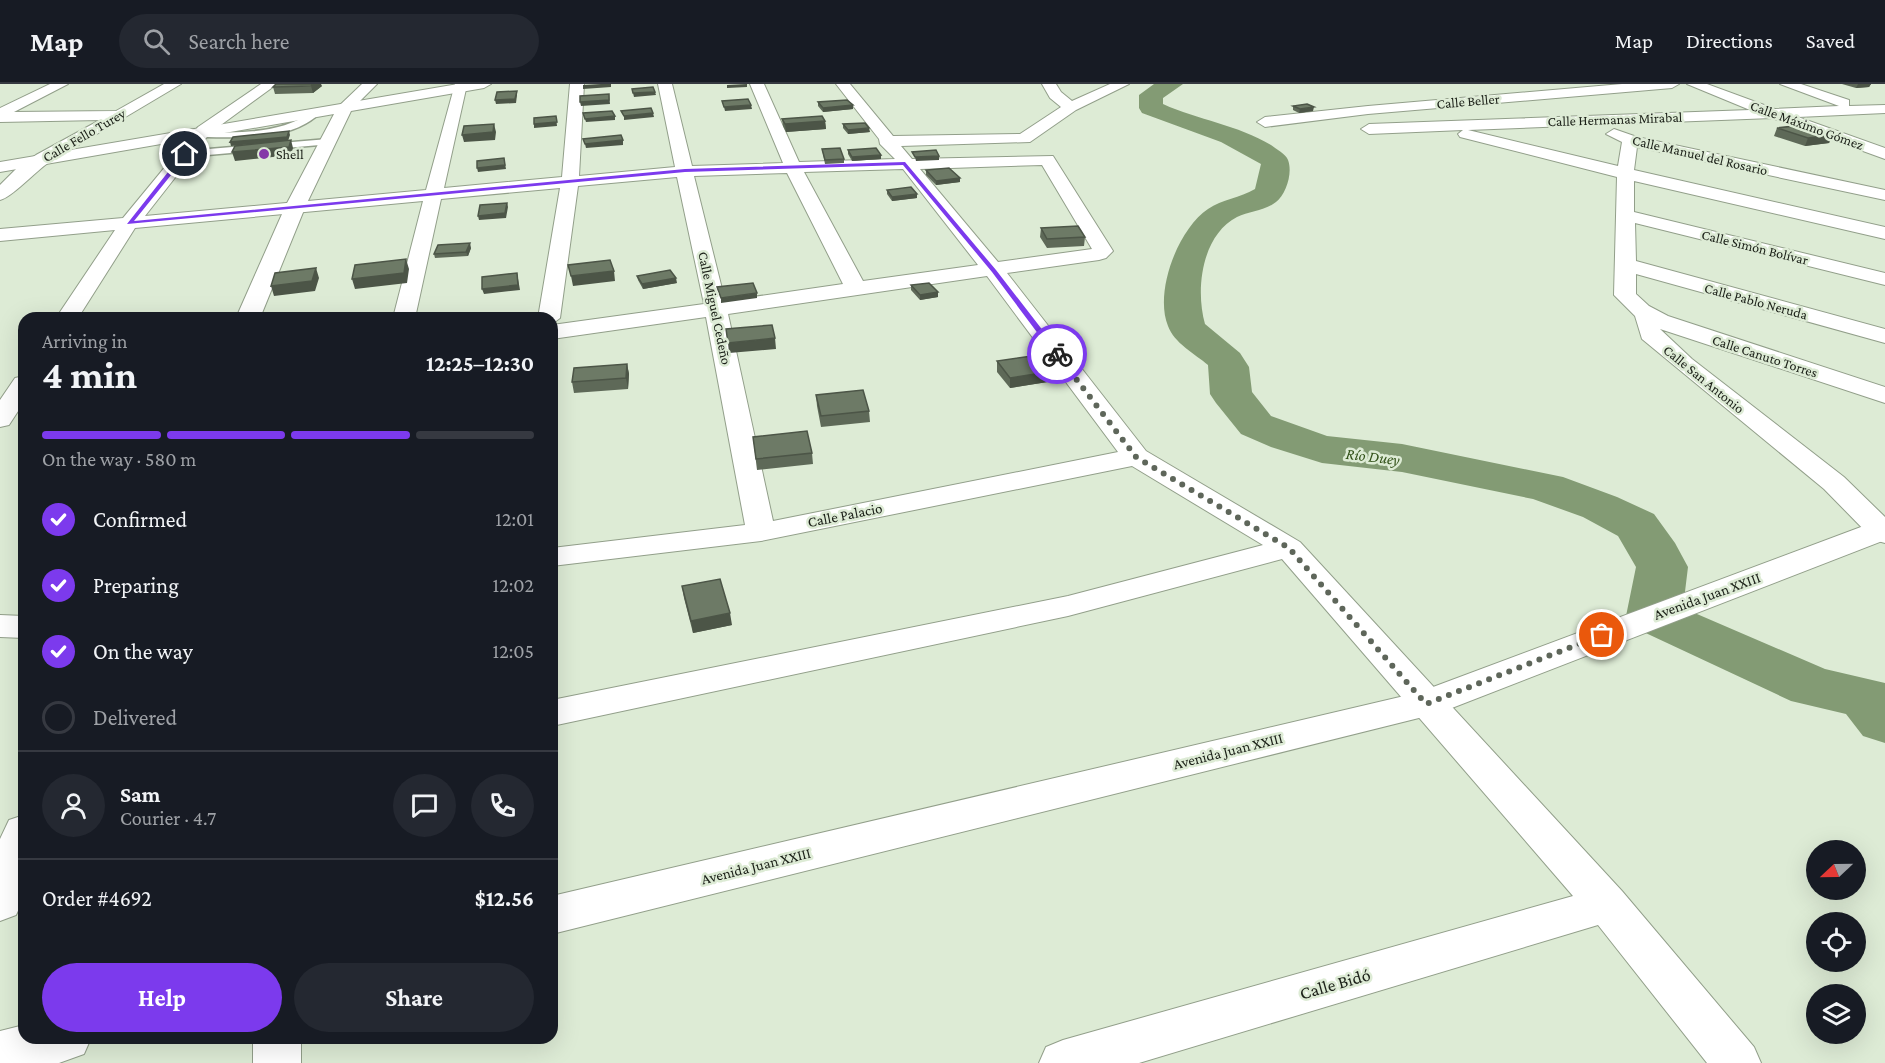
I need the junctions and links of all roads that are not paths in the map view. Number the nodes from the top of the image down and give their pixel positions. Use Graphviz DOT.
graph roads {
  1 [pos="61,84"];
  2 [pos="174,84"];
  3 [pos="270,84"];
  4 [pos="370,84"];
  5 [pos="484,84"];
  6 [pos="577,84"];
  7 [pos="665,84"];
  8 [pos="756,84"];
  9 [pos="843,84"];
  10 [pos="1048,84"];
  11 [pos="1122,84"];
  12 [pos="1672,84"];
  13 [pos="1694,84"];
  14 [pos="1787,84"];
  15 [pos="461,86"];
  16 [pos="1602,87"];
  17 [pos="1521,97"];
  18 [pos="1431,104"];
  19 [pos="1071,107"];
  20 [pos="345,108"];
  21 [pos="1885,109"];
  22 [pos="1368,110"];
  23 [pos="1862,110"];
  24 [pos="1773,113"];
  25 [pos="0,115"];
  26 [pos="116,115"];
  27 [pos="1678,117"];
  28 [pos="310,118"];
  29 [pos="1578,120"];
  30 [pos="1265,122"];
  31 [pos="1488,124"];
  32 [pos="1443,125"];
  33 [pos="1410,126"];
  34 [pos="1369,129"];
  35 [pos="1708,130"];
  36 [pos="1874,132"];
  37 [pos="202,133"];
  38 [pos="225,134"];
  39 [pos="1831,134"];
  40 [pos="328,142"];
  41 [pos="1631,143"];
  42 [pos="294,145"];
  43 [pos="1605,146"];
  44 [pos="1581,147"];
  45 [pos="1758,151"];
  46 [pos="213,152"];
  47 [pos="896,152"];
  48 [pos="185,154"];
  49 [pos="1541,154"];
  50 [pos="1885,154"];
  51 [pos="42,159"];
  52 [pos="0,167"];
  53 [pos="793,167"];
  54 [pos="685,171"];
  55 [pos="1624,172"];
  56 [pos="570,180"];
  57 [pos="1868,192"];
  58 [pos="434,193"];
  59 [pos="0,195"];
  60 [pos="1885,195"];
  61 [pos="296,206"];
  62 [pos="1625,215"];
  63 [pos="129,223"];
  64 [pos="1885,233"];
  65 [pos="0,235"];
  66 [pos="1627,265"];
  67 [pos="994,271"];
  68 [pos="1885,279"];
  69 [pos="856,289"];
  70 [pos="716,310"];
  71 [pos="71,312"];
  72 [pos="251,312"];
  73 [pos="405,312"];
  74 [pos="550,312"];
  75 [pos="1646,315"];
  76 [pos="558,331"];
  77 [pos="1885,336"];
  78 [pos="18,393"];
  79 [pos="1885,395"];
  80 [pos="8,410"];
  81 [pos="1136,457"];
  82 [pos="1884,531"];
  83 [pos="761,532"];
  84 [pos="1289,548"];
  85 [pos="558,556"];
  86 [pos="0,626"];
  87 [pos="18,627"];
  88 [pos="1426,704"];
  89 [pos="558,712"];
  90 [pos="18,850"];
  91 [pos="0,902"];
  92 [pos="1607,904"];
  93 [pos="558,914"];
  94 [pos="44,1044"];
  95 [pos="277,1044"];
  96 [pos="0,1056"];
  97 [pos="277,1063"];
  98 [pos="1063,1063"];
  99 [pos="1737,1063"];
  1 -- 25 [label="street"];
  2 -- 26 [label="street, Calle Fello Turey"];
  3 -- 37 [label="street"];
  4 -- 20 [label="street"];
  5 -- 15 [label="street"];
  6 -- 56 [label="street"];
  7 -- 54 [label="street, Calle Miguel Cedeño"];
  8 -- 53 [label="street"];
  9 -- 47 [label="street"];
  10 -- 19 [label="street"];
  11 -- 19 [label="street"];
  12 -- 16 [label="street, Calle Beller"];
  13 -- 24 [label="street, Calle Máximo Gómez"];
  14 -- 23 [label="street"];
  15 -- 20 [label="street"];
  15 -- 58 [label="street"];
  16 -- 17 [label="street, Calle Beller"];
  16 -- 27 [label="street"];
  17 -- 18 [label="street, Calle Beller"];
  17 -- 29 [label="street, Calle Manuel del Rosario"];
  18 -- 22 [label="street, Calle Beller"];
  18 -- 31 [label="street"];
  19 -- 47 [label="street"];
  20 -- 28 [label="street"];
  20 -- 40 [label="street"];
  21 -- 23 [label="street, Calle Hermanas Mirabal"];
  22 -- 30 [label="street, Calle Beller"];
  22 -- 33 [label="street"];
  23 -- 24 [label="street, Calle Hermanas Mirabal"];
  24 -- 27 [label="street, Calle Hermanas Mirabal"];
  24 -- 39 [label="street, Calle Máximo Gómez"];
  25 -- 26 [label="street"];
  26 -- 51 [label="street, Calle Fello Turey"];
  27 -- 29 [label="street, Calle Hermanas Mirabal"];
  27 -- 35 [label="street"];
  28 -- 37 [label="street"];
  28 -- 38 [label="lane"];
  28 -- 42 [label="lane"];
  29 -- 31 [label="street, Calle Hermanas Mirabal"];
  29 -- 41 [label="street, Calle Manuel del Rosario"];
  31 -- 32 [label="street, Calle Hermanas Mirabal"];
  32 -- 33 [label="street, Calle Hermanas Mirabal"];
  32 -- 49 [label="street"];
  33 -- 34 [label="street, Calle Hermanas Mirabal"];
  36 -- 39 [label="street"];
  37 -- 38 [label="lane"];
  37 -- 48 [label="street"];
  37 -- 51 [label="street"];
  38 -- 46 [label="lane"];
  39 -- 50 [label="street, Calle Máximo Gómez"];
  40 -- 42 [label="lane"];
  40 -- 61 [label="street"];
  41 -- 43 [label="street"];
  41 -- 55 [label="street, Calle San Antonio"];
  41 -- 57 [label="street, Calle Manuel del Rosario"];
  42 -- 46 [label="lane"];
  44 -- 49 [label="street"];
  45 -- 57 [label="street"];
  46 -- 48 [label="lane"];
  47 -- 53 [label="street"];
  47 -- 67 [label="street"];
  47 -- 67 [label="street"];
  48 -- 63 [label="street"];
  49 -- 55 [label="street"];
  51 -- 52 [label="street"];
  51 -- 59 [label="street, Calle Fello Turey"];
  53 -- 54 [label="street"];
  53 -- 69 [label="street"];
  54 -- 56 [label="street"];
  54 -- 70 [label="street, Calle Miguel Cedeño"];
  55 -- 62 [label="street, Calle San Antonio"];
  55 -- 64 [label="street"];
  56 -- 58 [label="street"];
  56 -- 74 [label="street"];
  57 -- 60 [label="street, Calle Manuel del Rosario"];
  58 -- 61 [label="street"];
  58 -- 73 [label="street"];
  61 -- 63 [label="street"];
  61 -- 72 [label="street"];
  62 -- 66 [label="street, Calle San Antonio"];
  62 -- 68 [label="street, Calle Simón Bolívar"];
  63 -- 65 [label="street"];
  63 -- 71 [label="street"];
  66 -- 75 [label="street, Calle San Antonio"];
  66 -- 77 [label="street, Calle Pablo Neruda"];
  67 -- 69 [label="street"];
  67 -- 81 [label="street"];
  69 -- 70 [label="street"];
  70 -- 76 [label="street"];
  70 -- 83 [label="street, Calle Miguel Cedeño"];
  75 -- 79 [label="street, Calle Canuto Torres"];
  75 -- 82 [label="street, Calle San Antonio"];
  78 -- 80 [label="street"];
  81 -- 83 [label="street, Calle Palacio"];
  81 -- 84 [label="street"];
  82 -- 88 [label="street, Avenida Juan XXIII"];
  83 -- 85 [label="street, Calle Palacio"];
  84 -- 88 [label="street"];
  84 -- 89 [label="street"];
  86 -- 87 [label="street"];
  88 -- 92 [label="street"];
  88 -- 93 [label="street, Avenida Juan XXIII"];
  90 -- 91 [label="street"];
  92 -- 98 [label="street, Calle Bidó"];
  92 -- 99 [label="street"];
  94 -- 96 [label="street"];
  95 -- 97 [label="street"];
}
